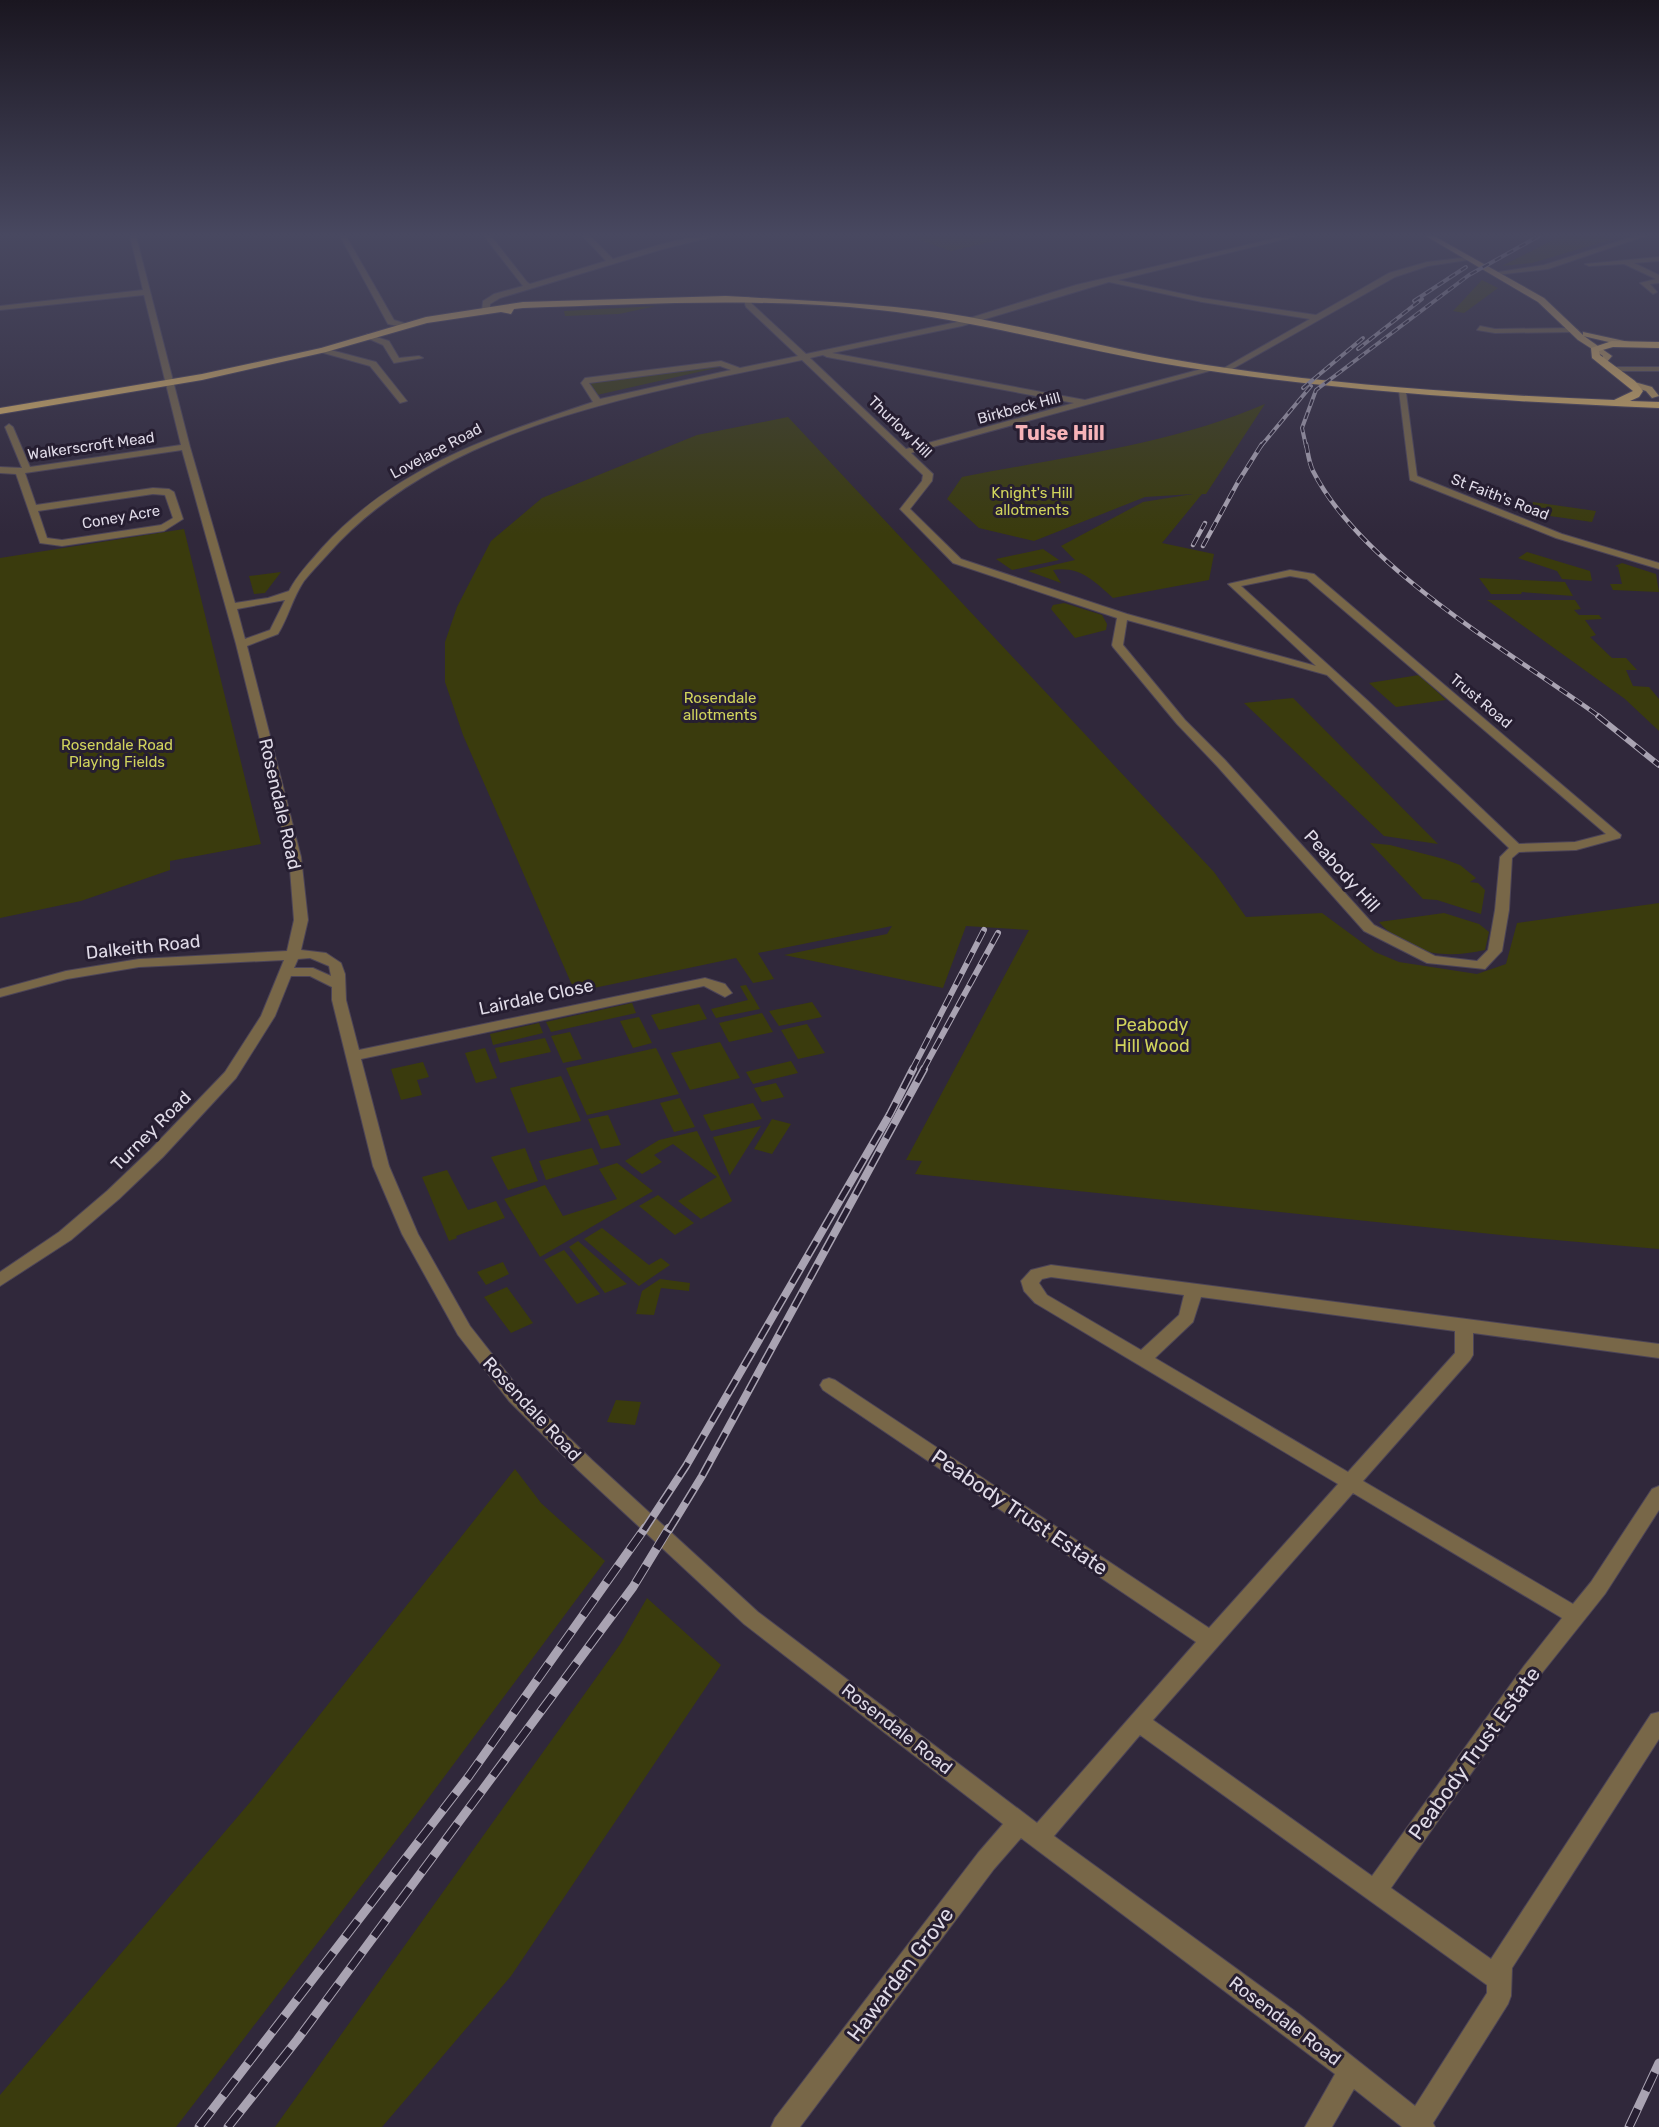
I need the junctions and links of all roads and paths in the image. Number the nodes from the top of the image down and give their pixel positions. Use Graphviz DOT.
graph roads {
  1 [pos="159,335"];
  2 [pos="781,335"];
  3 [pos="901,335"];
  4 [pos="1038,335"];
  5 [pos="1288,335"];
  6 [pos="1579,335"];
  7 [pos="1594,335"];
  8 [pos="370,336"];
  9 [pos="1626,344"];
  10 [pos="1659,345"];
  11 [pos="323,350"];
  12 [pos="821,353"];
  13 [pos="1598,355"];
  14 [pos="805,357"];
  15 [pos="419,358"];
  16 [pos="1210,368"];
  17 [pos="1612,369"];
  18 [pos="1659,369"];
  19 [pos="738,370"];
  20 [pos="1227,370"];
  21 [pos="171,382"];
  22 [pos="1635,387"];
  23 [pos="1402,393"];
  24 [pos="1658,399"];
  25 [pos="403,402"];
  26 [pos="597,402"];
  27 [pos="1616,402"];
  28 [pos="1087,403"];
  29 [pos="0,411"];
  30 [pos="9,427"];
  31 [pos="186,447"];
  32 [pos="904,452"];
  33 [pos="0,470"];
  34 [pos="24,470"];
  35 [pos="31,509"];
  36 [pos="1659,566"];
  37 [pos="291,594"];
  38 [pos="231,608"];
  39 [pos="1123,616"];
  40 [pos="1297,641"];
  41 [pos="241,644"];
  42 [pos="1270,656"];
  43 [pos="1331,673"];
  44 [pos="1516,848"];
  45 [pos="293,954"];
  46 [pos="286,972"];
  47 [pos="338,985"];
  48 [pos="0,993"];
  49 [pos="725,993"];
  50 [pos="353,1056"];
  51 [pos="0,1280"];
  52 [pos="1194,1290"];
  53 [pos="1464,1326"];
  54 [pos="1659,1351"];
  55 [pos="1142,1359"];
  56 [pos="829,1385"];
  57 [pos="1349,1483"];
  58 [pos="1659,1494"];
  59 [pos="1575,1616"];
  60 [pos="1210,1640"];
  61 [pos="1659,1721"];
  62 [pos="1138,1722"];
  63 [pos="1019,1823"];
  64 [pos="1038,1838"];
  65 [pos="1375,1891"];
  66 [pos="1500,1980"];
  67 [pos="1351,2070"];
  68 [pos="1420,2125"];
  69 [pos="784,2127"];
  70 [pos="1318,2127"];
  1 -- 21 [label="street, Rosendale Road"];
  2 -- 14 [label="street, Thurlow Hill"];
  3 -- 12 [label="street, Lovelace Road"];
  4 -- 16 [label="highway"];
  5 -- 20 [label="street"];
  6 -- 13 [label="main road"];
  7 -- 9 [label="main road"];
  8 -- 11 [label="highway"];
  8 -- 15 [label="street"];
  9 -- 10 [label="highway"];
  9 -- 13 [label="highway"];
  11 -- 21 [label="highway"];
  11 -- 25 [label="street"];
  12 -- 14 [label="street, Lovelace Road"];
  12 -- 28 [label="street"];
  13 -- 17 [label="highway"];
  14 -- 19 [label="street, Lovelace Road"];
  14 -- 32 [label="street, Thurlow Hill"];
  16 -- 20 [label="highway"];
  16 -- 28 [label="street, Birkbeck Hill"];
  17 -- 18 [label="street"];
  17 -- 22 [label="highway"];
  19 -- 26 [label="street, Lovelace Road"];
  19 -- 26 [label="street, Lovelace Road"];
  20 -- 23 [label="highway"];
  21 -- 29 [label="highway"];
  21 -- 31 [label="street, Rosendale Road"];
  22 -- 24 [label="main road"];
  22 -- 27 [label="highway"];
  23 -- 27 [label="highway"];
  23 -- 36 [label="street, St Faith's Road"];
  24 -- 27 [label="highway"];
  26 -- 37 [label="street, Lovelace Road"];
  28 -- 32 [label="street, Birkbeck Hill"];
  30 -- 34 [label="street, Coney Acre"];
  31 -- 34 [label="street, Walkerscroft Mead"];
  31 -- 38 [label="street, Rosendale Road"];
  32 -- 39 [label="street, Thurlow Hill"];
  33 -- 34 [label="street, Walkerscroft Mead"];
  34 -- 35 [label="street, Coney Acre"];
  35 -- 35 [label="street, Coney Acre"];
  37 -- 38 [label="street"];
  37 -- 41 [label="street, Lovelace Road"];
  38 -- 41 [label="street, Rosendale Road"];
  39 -- 42 [label="street"];
  39 -- 44 [label="street, Peabody Hill"];
  40 -- 42 [label="street"];
  40 -- 43 [label="street"];
  40 -- 44 [label="street, Trust Road"];
  41 -- 45 [label="street, Rosendale Road"];
  42 -- 43 [label="street"];
  43 -- 44 [label="street"];
  45 -- 46 [label="street, Rosendale Road"];
  45 -- 47 [label="street, Dalkeith Road"];
  45 -- 48 [label="street, Dalkeith Road"];
  46 -- 47 [label="street"];
  46 -- 51 [label="street, Turney Road"];
  47 -- 50 [label="street, Rosendale Road"];
  49 -- 50 [label="street, Lairdale Close"];
  50 -- 63 [label="street, Rosendale Road"];
  52 -- 53 [label="street"];
  52 -- 55 [label="street"];
  52 -- 55 [label="street"];
  53 -- 54 [label="street"];
  53 -- 57 [label="street"];
  55 -- 57 [label="street"];
  56 -- 60 [label="street, Peabody Trust Estate"];
  57 -- 59 [label="street"];
  57 -- 60 [label="street"];
  58 -- 59 [label="street, Peabody Trust Estate"];
  59 -- 65 [label="street, Peabody Trust Estate"];
  60 -- 62 [label="street"];
  61 -- 66 [label="street"];
  62 -- 64 [label="street"];
  62 -- 65 [label="street"];
  63 -- 64 [label="street, Rosendale Road"];
  63 -- 69 [label="street, Hawarden Grove"];
  64 -- 67 [label="street, Rosendale Road"];
  65 -- 66 [label="street"];
  66 -- 68 [label="street"];
  67 -- 68 [label="street, Rosendale Road"];
  67 -- 70 [label="street"];
}
